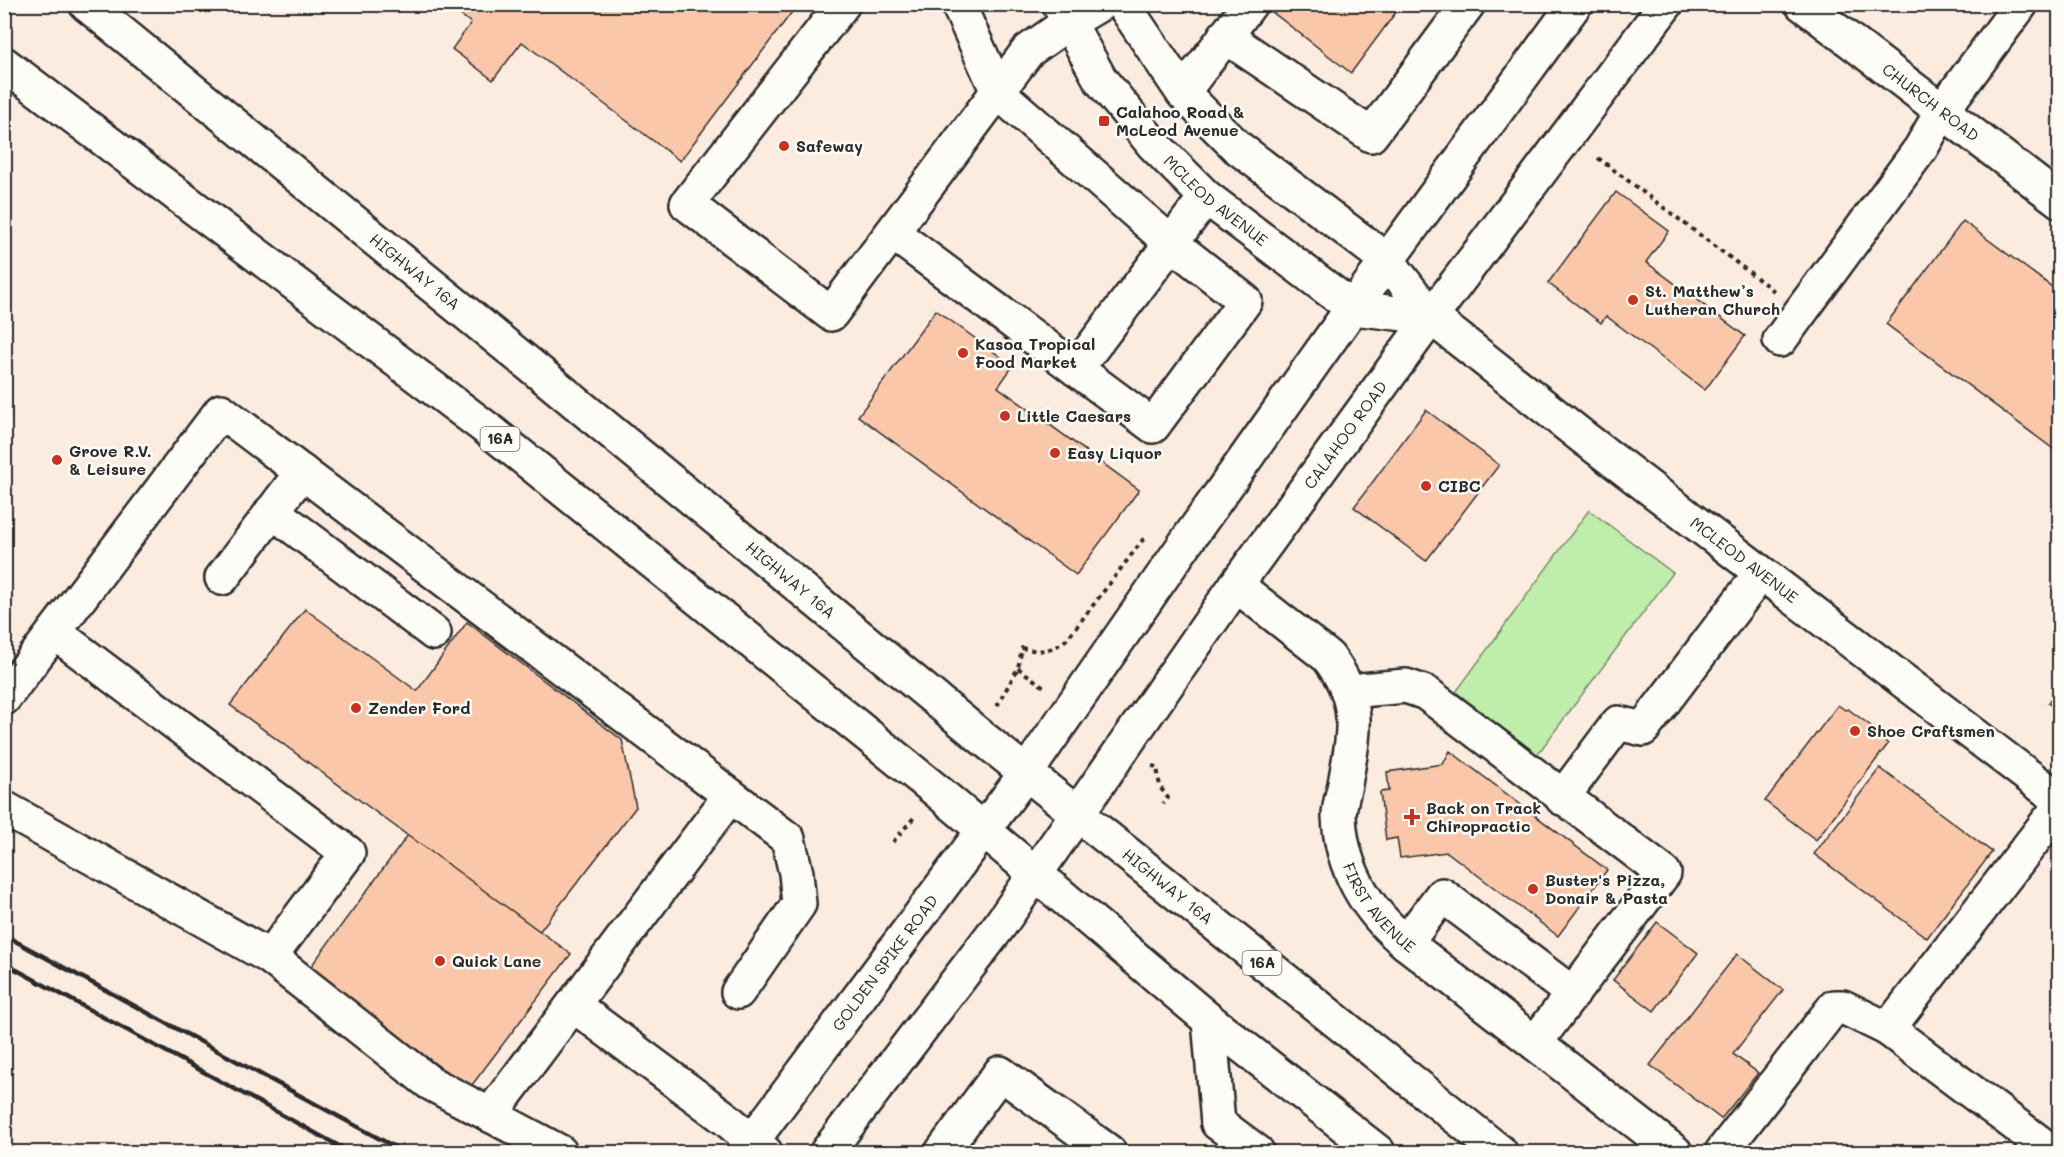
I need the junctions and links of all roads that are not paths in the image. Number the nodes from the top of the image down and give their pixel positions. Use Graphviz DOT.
graph roads {
  1 [pos="86,4"];
  2 [pos="843,4"];
  3 [pos="958,4"];
  4 [pos="1100,4"];
  5 [pos="1123,4"];
  6 [pos="1250,4"];
  7 [pos="1468,4"];
  8 [pos="1575,4"];
  9 [pos="1666,4"];
  10 [pos="1802,4"];
  11 [pos="2021,4"];
  12 [pos="1064,14"];
  13 [pos="1225,36"];
  14 [pos="4,64"];
  15 [pos="998,92"];
  16 [pos="1183,92"];
  17 [pos="1942,111"];
  18 [pos="1206,196"];
  19 [pos="2060,201"];
  20 [pos="892,233"];
  21 [pos="1171,243"];
  22 [pos="1388,261"];
  23 [pos="1353,308"];
  24 [pos="1431,317"];
  25 [pos="1780,340"];
  26 [pos="1076,369"];
  27 [pos="302,472"];
  28 [pos="272,511"];
  29 [pos="1761,573"];
  30 [pos="222,578"];
  31 [pos="1236,585"];
  32 [pos="54,632"];
  33 [pos="434,633"];
  34 [pos="1349,691"];
  35 [pos="4,698"];
  36 [pos="1026,773"];
  37 [pos="730,796"];
  38 [pos="1562,798"];
  39 [pos="2060,800"];
  40 [pos="2060,806"];
  41 [pos="4,808"];
  42 [pos="1076,814"];
  43 [pos="983,830"];
  44 [pos="1035,873"];
  45 [pos="1406,943"];
  46 [pos="270,957"];
  47 [pos="738,992"];
  48 [pos="1573,994"];
  49 [pos="573,1005"];
  50 [pos="1209,1020"];
  51 [pos="1888,1029"];
  52 [pos="1536,1043"];
  53 [pos="490,1115"];
  54 [pos="754,1148"];
  55 [pos="560,1152"];
  56 [pos="827,1152"];
  57 [pos="942,1152"];
  58 [pos="1109,1152"];
  59 [pos="1257,1152"];
  60 [pos="1378,1152"];
  61 [pos="1500,1152"];
  62 [pos="1675,1152"];
  63 [pos="1722,1152"];
  64 [pos="2052,1152"];
  1 -- 36 [label="main road, HIGHWAY 16A / 16A"];
  2 -- 20 [label="main road"];
  3 -- 15 [label="main road"];
  4 -- 12 [label="main road"];
  5 -- 16 [label="main road, MCLEOD AVENUE"];
  6 -- 13 [label="main road"];
  7 -- 13 [label="main road"];
  8 -- 22 [label="main road"];
  9 -- 24 [label="main road, CALAHOO ROAD"];
  10 -- 17 [label="main road, CHURCH ROAD"];
  11 -- 17 [label="main road"];
  12 -- 15 [label="main road"];
  12 -- 18 [label="main road, MCLEOD AVENUE"];
  13 -- 16 [label="main road"];
  14 -- 43 [label="main road, 16A"];
  15 -- 20 [label="main road"];
  15 -- 21 [label="main road"];
  16 -- 22 [label="main road, MCLEOD AVENUE"];
  17 -- 19 [label="main road, CHURCH ROAD"];
  17 -- 25 [label="main road"];
  18 -- 21 [label="main road"];
  18 -- 23 [label="main road, MCLEOD AVENUE"];
  20 -- 26 [label="main road"];
  21 -- 26 [label="main road"];
  21 -- 26 [label="main road"];
  22 -- 23 [label="main road"];
  22 -- 24 [label="main road, MCLEOD AVENUE"];
  23 -- 24 [label="main road"];
  23 -- 36 [label="main road"];
  24 -- 29 [label="main road, MCLEOD AVENUE"];
  24 -- 31 [label="main road, CALAHOO ROAD"];
  27 -- 28 [label="main road"];
  27 -- 32 [label="main road"];
  27 -- 37 [label="main road"];
  28 -- 30 [label="main road"];
  28 -- 33 [label="main road"];
  29 -- 38 [label="main road"];
  29 -- 39 [label="main road, MCLEOD AVENUE"];
  31 -- 34 [label="main road, FIRST AVENUE"];
  31 -- 42 [label="main road, CALAHOO ROAD"];
  32 -- 35 [label="main road"];
  32 -- 46 [label="main road"];
  34 -- 38 [label="main road"];
  34 -- 45 [label="main road, FIRST AVENUE"];
  36 -- 42 [label="main road, HIGHWAY 16A / 16A"];
  36 -- 43 [label="main road, GOLDEN SPIKE ROAD"];
  37 -- 47 [label="main road"];
  37 -- 49 [label="main road"];
  38 -- 48 [label="main road"];
  40 -- 51 [label="main road"];
  41 -- 46 [label="main road"];
  42 -- 44 [label="main road, CALAHOO ROAD"];
  42 -- 61 [label="main road, HIGHWAY 16A / 16A"];
  43 -- 44 [label="main road, 16A"];
  43 -- 54 [label="main road, GOLDEN SPIKE ROAD"];
  44 -- 50 [label="main road, 16A"];
  44 -- 56 [label="main road"];
  45 -- 48 [label="main road"];
  45 -- 52 [label="main road, FIRST AVENUE"];
  46 -- 53 [label="main road"];
  48 -- 52 [label="main road"];
  49 -- 53 [label="main road"];
  49 -- 54 [label="main road"];
  50 -- 59 [label="main road"];
  50 -- 60 [label="main road, 16A"];
  51 -- 63 [label="main road"];
  51 -- 64 [label="main road"];
  52 -- 62 [label="main road, FIRST AVENUE"];
  53 -- 55 [label="main road"];
  57 -- 58 [label="main road"];
}
